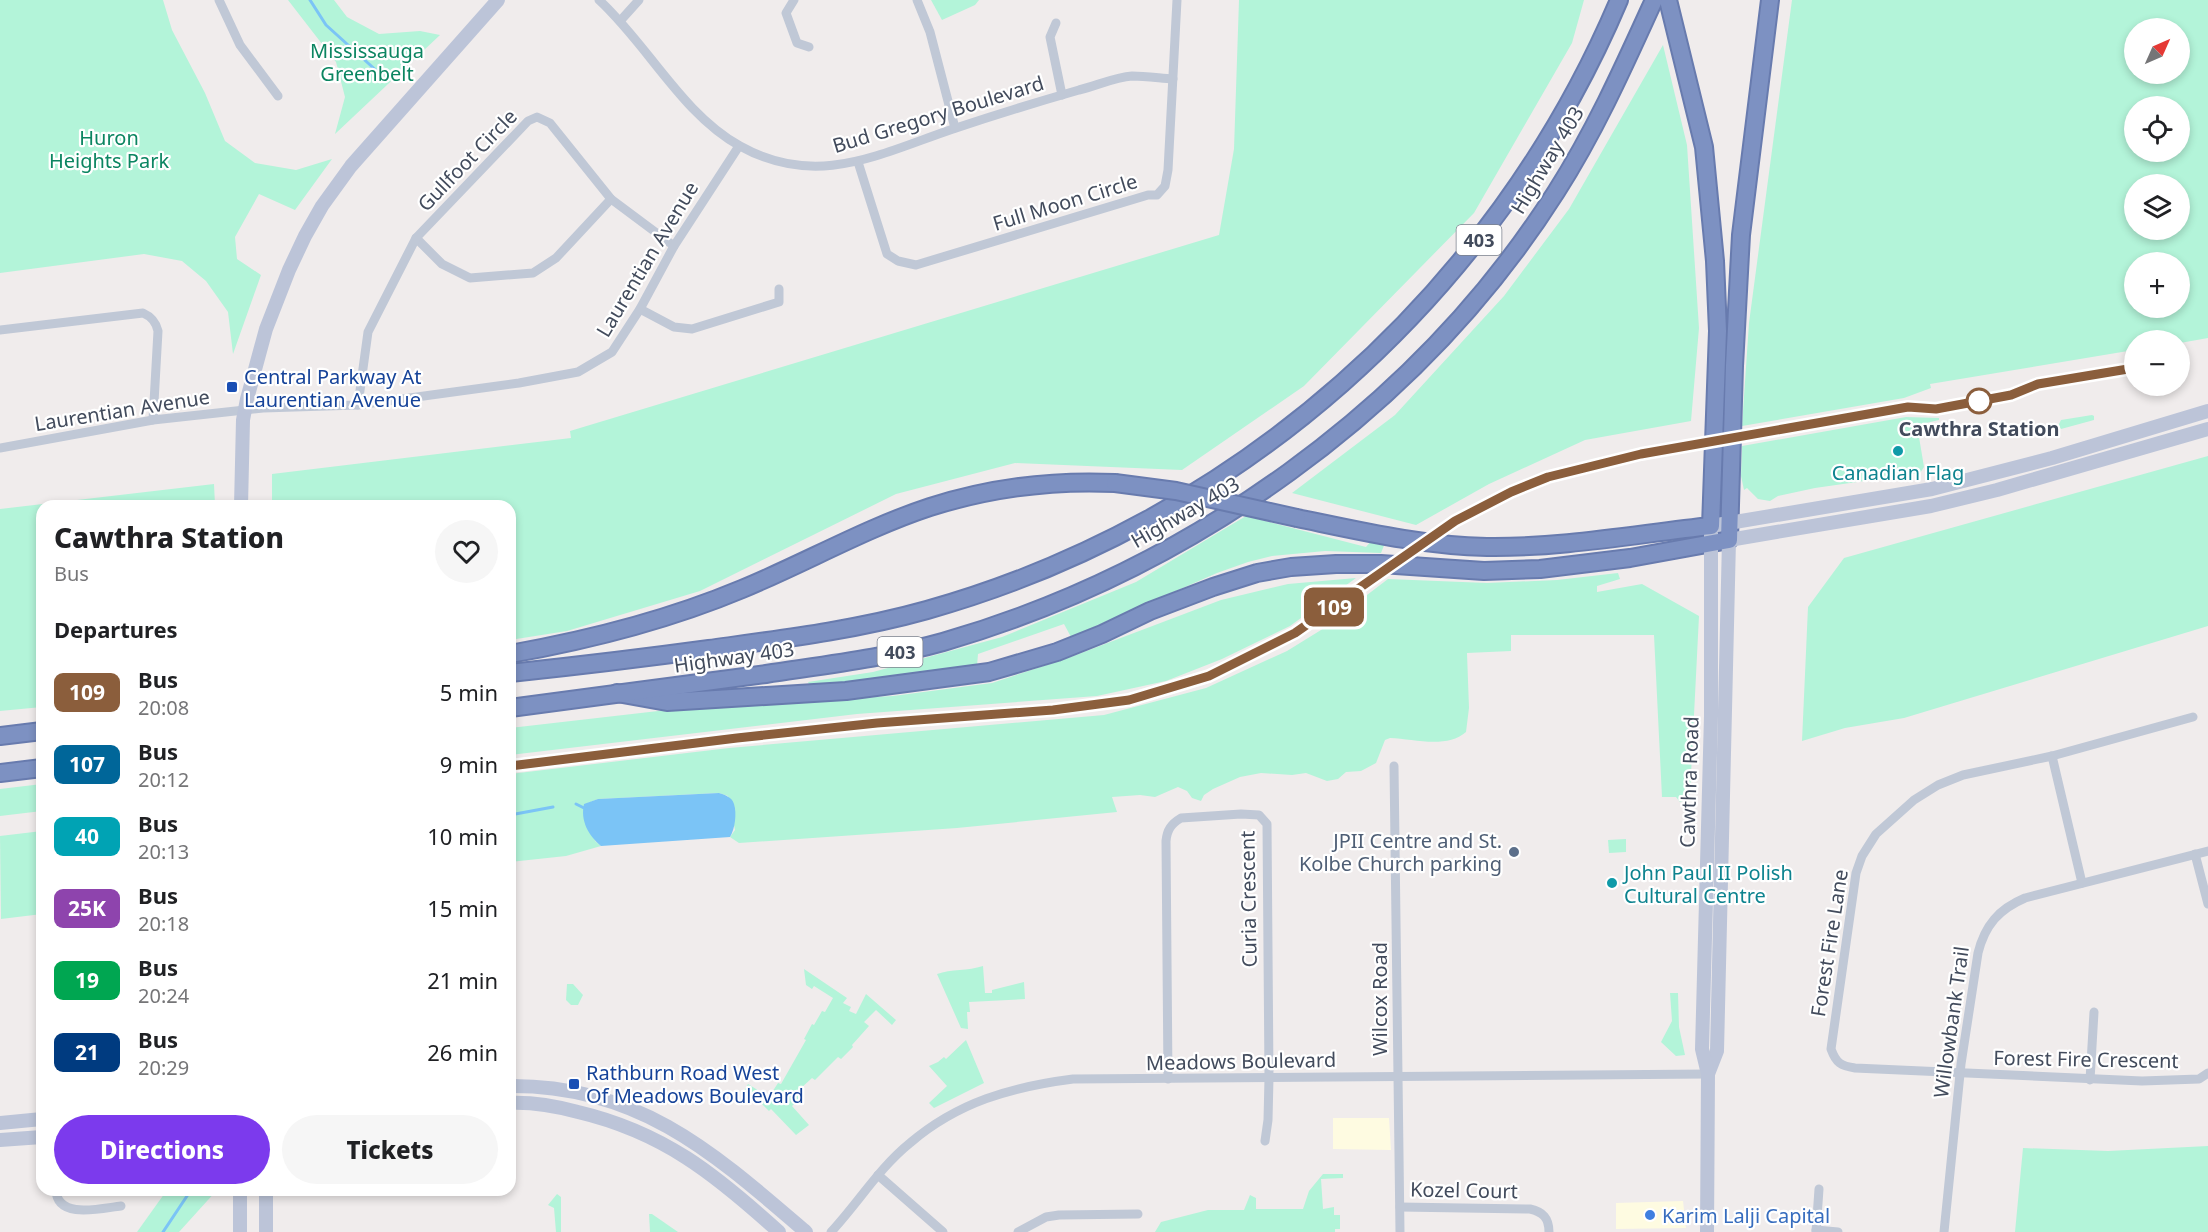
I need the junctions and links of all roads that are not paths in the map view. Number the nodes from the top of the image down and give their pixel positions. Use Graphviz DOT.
graph roads {
  1 [pos="219,0"];
  2 [pos="498,0"];
  3 [pos="599,0"];
  4 [pos="639,0"];
  5 [pos="794,0"];
  6 [pos="917,0"];
  7 [pos="1177,0"];
  8 [pos="1619,0"];
  9 [pos="1654,0"];
  10 [pos="1668,0"];
  11 [pos="1770,0"];
  12 [pos="621,20"];
  13 [pos="1056,23"];
  14 [pos="810,46"];
  15 [pos="1173,79"];
  16 [pos="1062,95"];
  17 [pos="278,96"];
  18 [pos="955,128"];
  19 [pos="739,146"];
  20 [pos="858,162"];
  21 [pos="611,199"];
  22 [pos="416,238"];
  23 [pos="674,246"];
  24 [pos="778,290"];
  25 [pos="640,309"];
  26 [pos="0,330"];
  27 [pos="358,405"];
  28 [pos="245,410"];
  29 [pos="2208,411"];
  30 [pos="153,420"];
  31 [pos="2208,429"];
  32 [pos="0,448"];
  33 [pos="241,500"];
  34 [pos="1730,522"];
  35 [pos="1711,526"];
  36 [pos="1729,540"];
  37 [pos="1710,544"];
  38 [pos="516,653"];
  39 [pos="516,672"];
  40 [pos="617,693"];
  41 [pos="516,707"];
  42 [pos="2193,717"];
  43 [pos="36,732"];
  44 [pos="0,736"];
  45 [pos="2052,756"];
  46 [pos="1394,766"];
  47 [pos="36,769"];
  48 [pos="0,773"];
  49 [pos="2208,851"];
  50 [pos="2195,854"];
  51 [pos="2082,883"];
  52 [pos="2208,904"];
  53 [pos="2094,1012"];
  54 [pos="1960,1073"];
  55 [pos="2208,1073"];
  56 [pos="1708,1074"];
  57 [pos="1397,1076"];
  58 [pos="1269,1078"];
  59 [pos="1168,1079"];
  60 [pos="2090,1080"];
  61 [pos="516,1086"];
  62 [pos="516,1103"];
  63 [pos="36,1120"];
  64 [pos="0,1123"];
  65 [pos="36,1137"];
  66 [pos="0,1140"];
  67 [pos="1265,1141"];
  68 [pos="878,1175"];
  69 [pos="1819,1189"];
  70 [pos="58,1196"];
  71 [pos="240,1196"];
  72 [pos="266,1196"];
  73 [pos="121,1206"];
  74 [pos="1400,1207"];
  75 [pos="1138,1214"];
  76 [pos="1816,1231"];
  77 [pos="240,1232"];
  78 [pos="266,1232"];
  79 [pos="778,1232"];
  80 [pos="806,1232"];
  81 [pos="831,1232"];
  82 [pos="943,1232"];
  83 [pos="1018,1232"];
  84 [pos="1400,1232"];
  85 [pos="1550,1232"];
  86 [pos="1707,1232"];
  87 [pos="1838,1232"];
  88 [pos="1944,1232"];
  1 -- 17 [label="street"];
  2 -- 28 [label="main road"];
  3 -- 12 [label="street, Bud Gregory Boulevard"];
  4 -- 12 [label="street"];
  5 -- 14 [label="street"];
  6 -- 18 [label="street"];
  7 -- 15 [label="street, Full Moon Circle"];
  8 -- 39 [label="highway, Highway 403 / 403"];
  9 -- 40 [label="highway, Highway 403 / 403"];
  10 -- 35 [label="highway"];
  11 -- 34 [label="highway"];
  12 -- 19 [label="street, Bud Gregory Boulevard"];
  13 -- 16 [label="street"];
  15 -- 16 [label="street, Bud Gregory Boulevard"];
  15 -- 20 [label="street, Full Moon Circle"];
  16 -- 18 [label="street, Bud Gregory Boulevard"];
  18 -- 20 [label="street, Bud Gregory Boulevard"];
  19 -- 20 [label="street, Bud Gregory Boulevard"];
  19 -- 23 [label="street, Laurentian Avenue"];
  21 -- 22 [label="street"];
  21 -- 22 [label="street, Gullfoot Circle"];
  21 -- 23 [label="street, Gullfoot Circle"];
  22 -- 27 [label="street, Gullfoot Circle"];
  23 -- 25 [label="street, Laurentian Avenue"];
  24 -- 25 [label="street"];
  25 -- 27 [label="street, Laurentian Avenue"];
  26 -- 30 [label="street"];
  27 -- 28 [label="street, Laurentian Avenue"];
  28 -- 30 [label="street, Laurentian Avenue"];
  28 -- 33 [label="main road"];
  29 -- 34 [label="main road"];
  30 -- 32 [label="street, Laurentian Avenue"];
  31 -- 36 [label="main road"];
  34 -- 35 [label="main road"];
  34 -- 36 [label="highway"];
  35 -- 37 [label="main road, Cawthra Road"];
  35 -- 38 [label="highway, bridge"];
  36 -- 37 [label="highway"];
  36 -- 56 [label="main road, Cawthra Road"];
  37 -- 40 [label="highway"];
  37 -- 56 [label="main road, Cawthra Road"];
  40 -- 41 [label="highway, Highway 403 / 403"];
  42 -- 45 [label="street, Forest Fire Lane"];
  43 -- 44 [label="highway"];
  45 -- 51 [label="street"];
  45 -- 54 [label="street, Forest Fire Lane"];
  46 -- 57 [label="street, Wilcox Road"];
  47 -- 48 [label="highway"];
  49 -- 50 [label="street"];
  50 -- 51 [label="street"];
  50 -- 52 [label="street"];
  51 -- 54 [label="street, Willowbank Trail"];
  53 -- 60 [label="street"];
  54 -- 60 [label="street, Forest Fire Crescent"];
  54 -- 88 [label="street, Willowbank Trail"];
  55 -- 60 [label="street, Forest Fire Crescent"];
  56 -- 57 [label="street, Meadows Boulevard"];
  56 -- 86 [label="main road, Cawthra Road"];
  57 -- 58 [label="street, Meadows Boulevard"];
  57 -- 74 [label="street, Wilcox Road"];
  58 -- 59 [label="street, Meadows Boulevard"];
  58 -- 59 [label="street, Curia Crescent"];
  58 -- 67 [label="street, Curia Crescent"];
  59 -- 68 [label="street, Meadows Boulevard"];
  61 -- 80 [label="main road"];
  62 -- 79 [label="main road"];
  63 -- 64 [label="main road"];
  65 -- 66 [label="main road"];
  68 -- 81 [label="street, Meadows Boulevard"];
  68 -- 82 [label="street"];
  69 -- 76 [label="street"];
  70 -- 73 [label="street"];
  71 -- 77 [label="main road"];
  72 -- 78 [label="main road"];
  74 -- 84 [label="street, Wilcox Road"];
  74 -- 85 [label="street, Kozel Court"];
  75 -- 83 [label="street"];
  76 -- 87 [label="street"];
}
